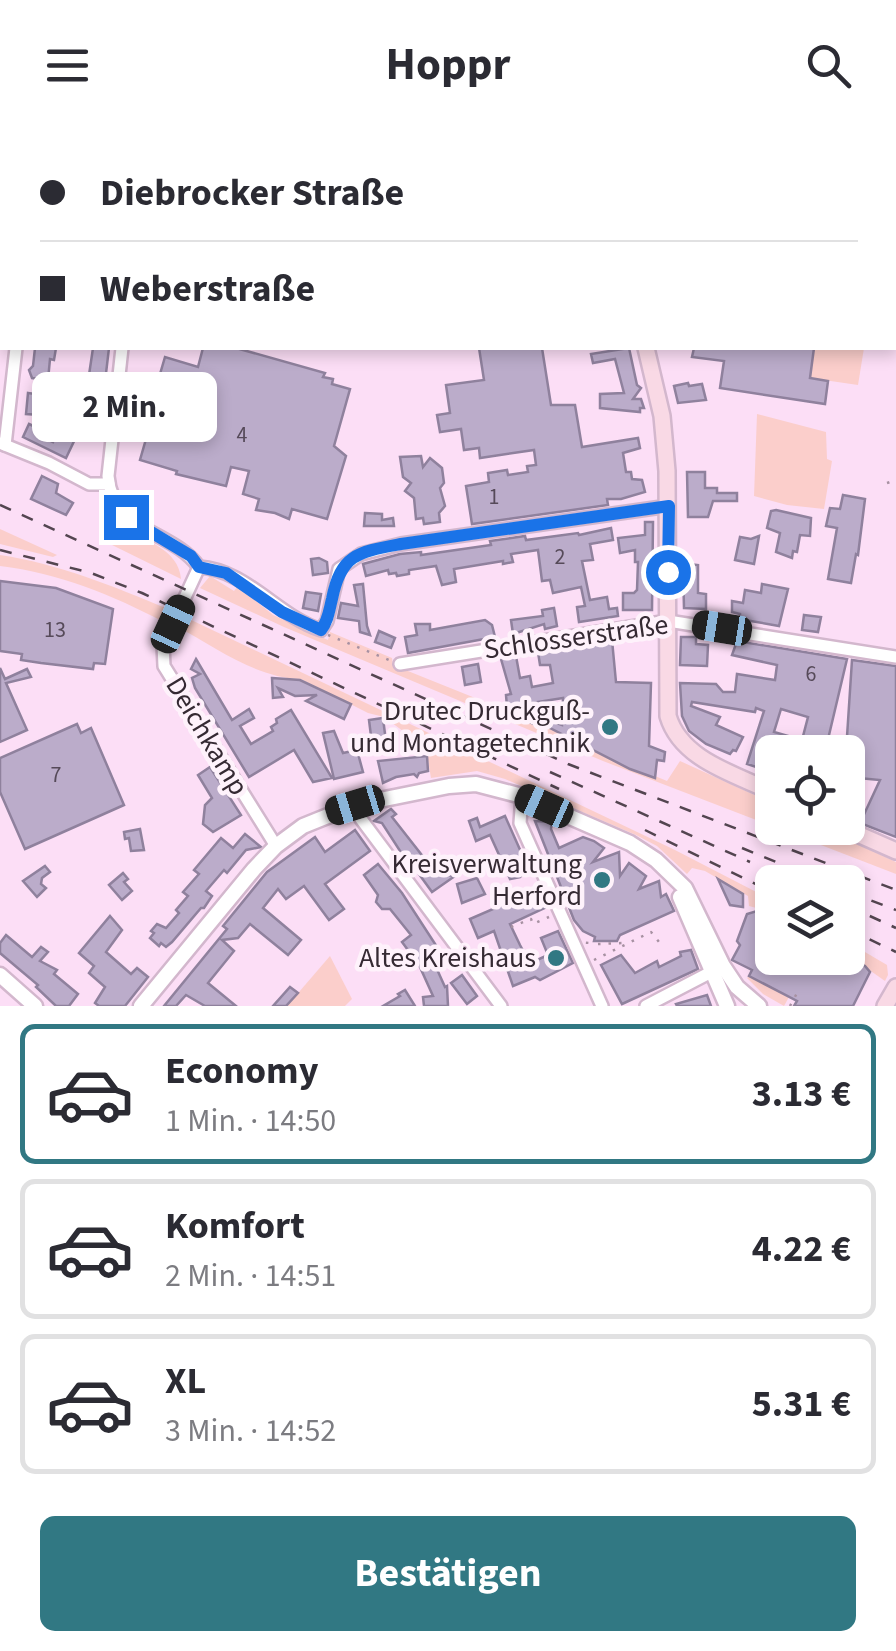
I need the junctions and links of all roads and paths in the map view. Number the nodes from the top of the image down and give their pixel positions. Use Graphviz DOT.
graph roads {
  1 [pos="16,350"];
  2 [pos="122,350"];
  3 [pos="646,350"];
  4 [pos="3,444"];
  5 [pos="896,480"];
  6 [pos="887,483"];
  7 [pos="109,484"];
  8 [pos="669,506"];
  9 [pos="199,567"];
  10 [pos="668,621"];
  11 [pos="321,630"];
  12 [pos="896,657"];
  13 [pos="400,664"];
  14 [pos="755,784"];
  15 [pos="522,796"];
  16 [pos="355,805"];
  17 [pos="865,837"];
  18 [pos="276,846"];
  19 [pos="896,851"];
  20 [pos="560,913"];
  21 [pos="511,926"];
  22 [pos="630,942"];
  23 [pos="659,942"];
  24 [pos="598,944"];
  25 [pos="584,965"];
  26 [pos="716,969"];
  27 [pos="0,975"];
  28 [pos="797,994"];
  29 [pos="791,1005"];
  30 [pos="35,1006"];
  31 [pos="141,1006"];
  32 [pos="501,1006"];
  33 [pos="602,1006"];
  34 [pos="646,1006"];
  35 [pos="727,1006"];
  36 [pos="759,1006"];
  1 -- 4 [label="street"];
  2 -- 7 [label="street"];
  3 -- 8 [label="main road"];
  4 -- 7 [label="street"];
  5 -- 6 [label="path"];
  7 -- 9 [label="street"];
  8 -- 10 [label="main road"];
  8 -- 11 [label="street"];
  9 -- 11 [label="street"];
  9 -- 18 [label="street, Deichkamp"];
  10 -- 12 [label="street, Schlosserstraße"];
  10 -- 13 [label="street, Schlosserstraße"];
  10 -- 14 [label="main road"];
  11 -- 13 [label="path"];
  15 -- 16 [label="street"];
  15 -- 20 [label="street"];
  15 -- 26 [label="street"];
  16 -- 18 [label="street"];
  16 -- 32 [label="street"];
  17 -- 19 [label="main road"];
  18 -- 31 [label="street"];
  20 -- 21 [label="path"];
  20 -- 25 [label="street"];
  22 -- 23 [label="path"];
  22 -- 24 [label="path"];
  22 -- 25 [label="path"];
  25 -- 33 [label="street"];
  26 -- 34 [label="street"];
  26 -- 35 [label="street"];
  26 -- 36 [label="street"];
  27 -- 30 [label="street"];
  28 -- 29 [label="path"];
}
